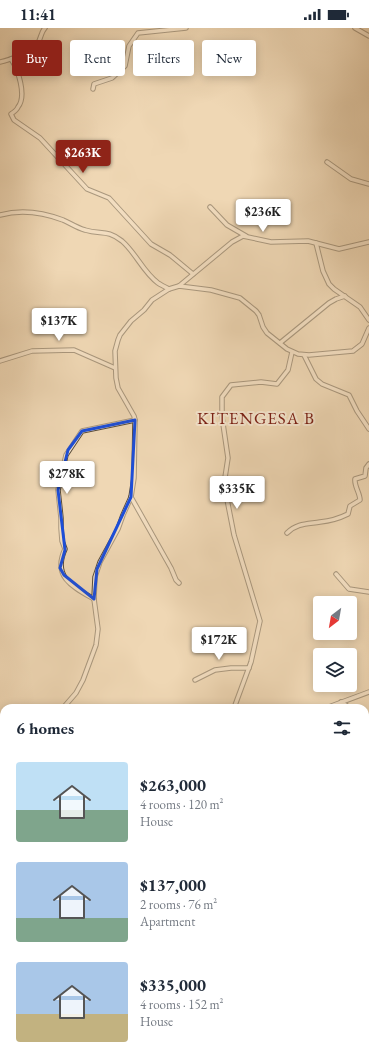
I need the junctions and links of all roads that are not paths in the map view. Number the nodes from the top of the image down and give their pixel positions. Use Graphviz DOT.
graph roads {
  1 [pos="45,28"];
  2 [pos="186,28"];
  3 [pos="355,28"];
  4 [pos="369,36"];
  5 [pos="11,58"];
  6 [pos="0,62"];
  7 [pos="93,88"];
  8 [pos="327,162"];
  9 [pos="369,184"];
  10 [pos="210,207"];
  11 [pos="0,215"];
  12 [pos="247,236"];
  13 [pos="369,242"];
  14 [pos="316,243"];
  15 [pos="193,274"];
  16 [pos="179,286"];
  17 [pos="169,289"];
  18 [pos="345,296"];
  19 [pos="369,320"];
  20 [pos="369,328"];
  21 [pos="280,343"];
  22 [pos="292,352"];
  23 [pos="304,355"];
  24 [pos="0,361"];
  25 [pos="115,368"];
  26 [pos="135,420"];
  27 [pos="369,429"];
  28 [pos="369,464"];
  29 [pos="131,497"];
  30 [pos="287,533"];
  31 [pos="336,574"];
  32 [pos="179,583"];
  33 [pos="369,592"];
  34 [pos="94,599"];
  35 [pos="249,668"];
  36 [pos="196,680"];
  37 [pos="369,692"];
  38 [pos="341,702"];
  39 [pos="66,704"];
  40 [pos="236,704"];
  41 [pos="336,704"];
  42 [pos="344,704"];
  1 -- 5 [label="street"];
  2 -- 7 [label="street"];
  3 -- 4 [label="street"];
  5 -- 6 [label="street"];
  5 -- 15 [label="street"];
  8 -- 9 [label="street"];
  10 -- 12 [label="street"];
  11 -- 17 [label="street"];
  12 -- 14 [label="street"];
  12 -- 15 [label="street"];
  13 -- 14 [label="street"];
  14 -- 18 [label="street"];
  15 -- 16 [label="street"];
  16 -- 17 [label="street"];
  16 -- 21 [label="street"];
  17 -- 25 [label="street"];
  18 -- 19 [label="street"];
  18 -- 21 [label="street"];
  20 -- 23 [label="street"];
  21 -- 22 [label="street"];
  22 -- 23 [label="street"];
  22 -- 35 [label="street"];
  23 -- 27 [label="street"];
  24 -- 25 [label="street"];
  25 -- 26 [label="street"];
  26 -- 29 [label="street"];
  26 -- 34 [label="street"];
  28 -- 30 [label="street"];
  29 -- 32 [label="street"];
  29 -- 34 [label="street"];
  31 -- 33 [label="street"];
  34 -- 39 [label="street"];
  35 -- 36 [label="street"];
  35 -- 40 [label="street"];
  37 -- 38 [label="street"];
  38 -- 41 [label="street"];
  38 -- 42 [label="street"];
}
